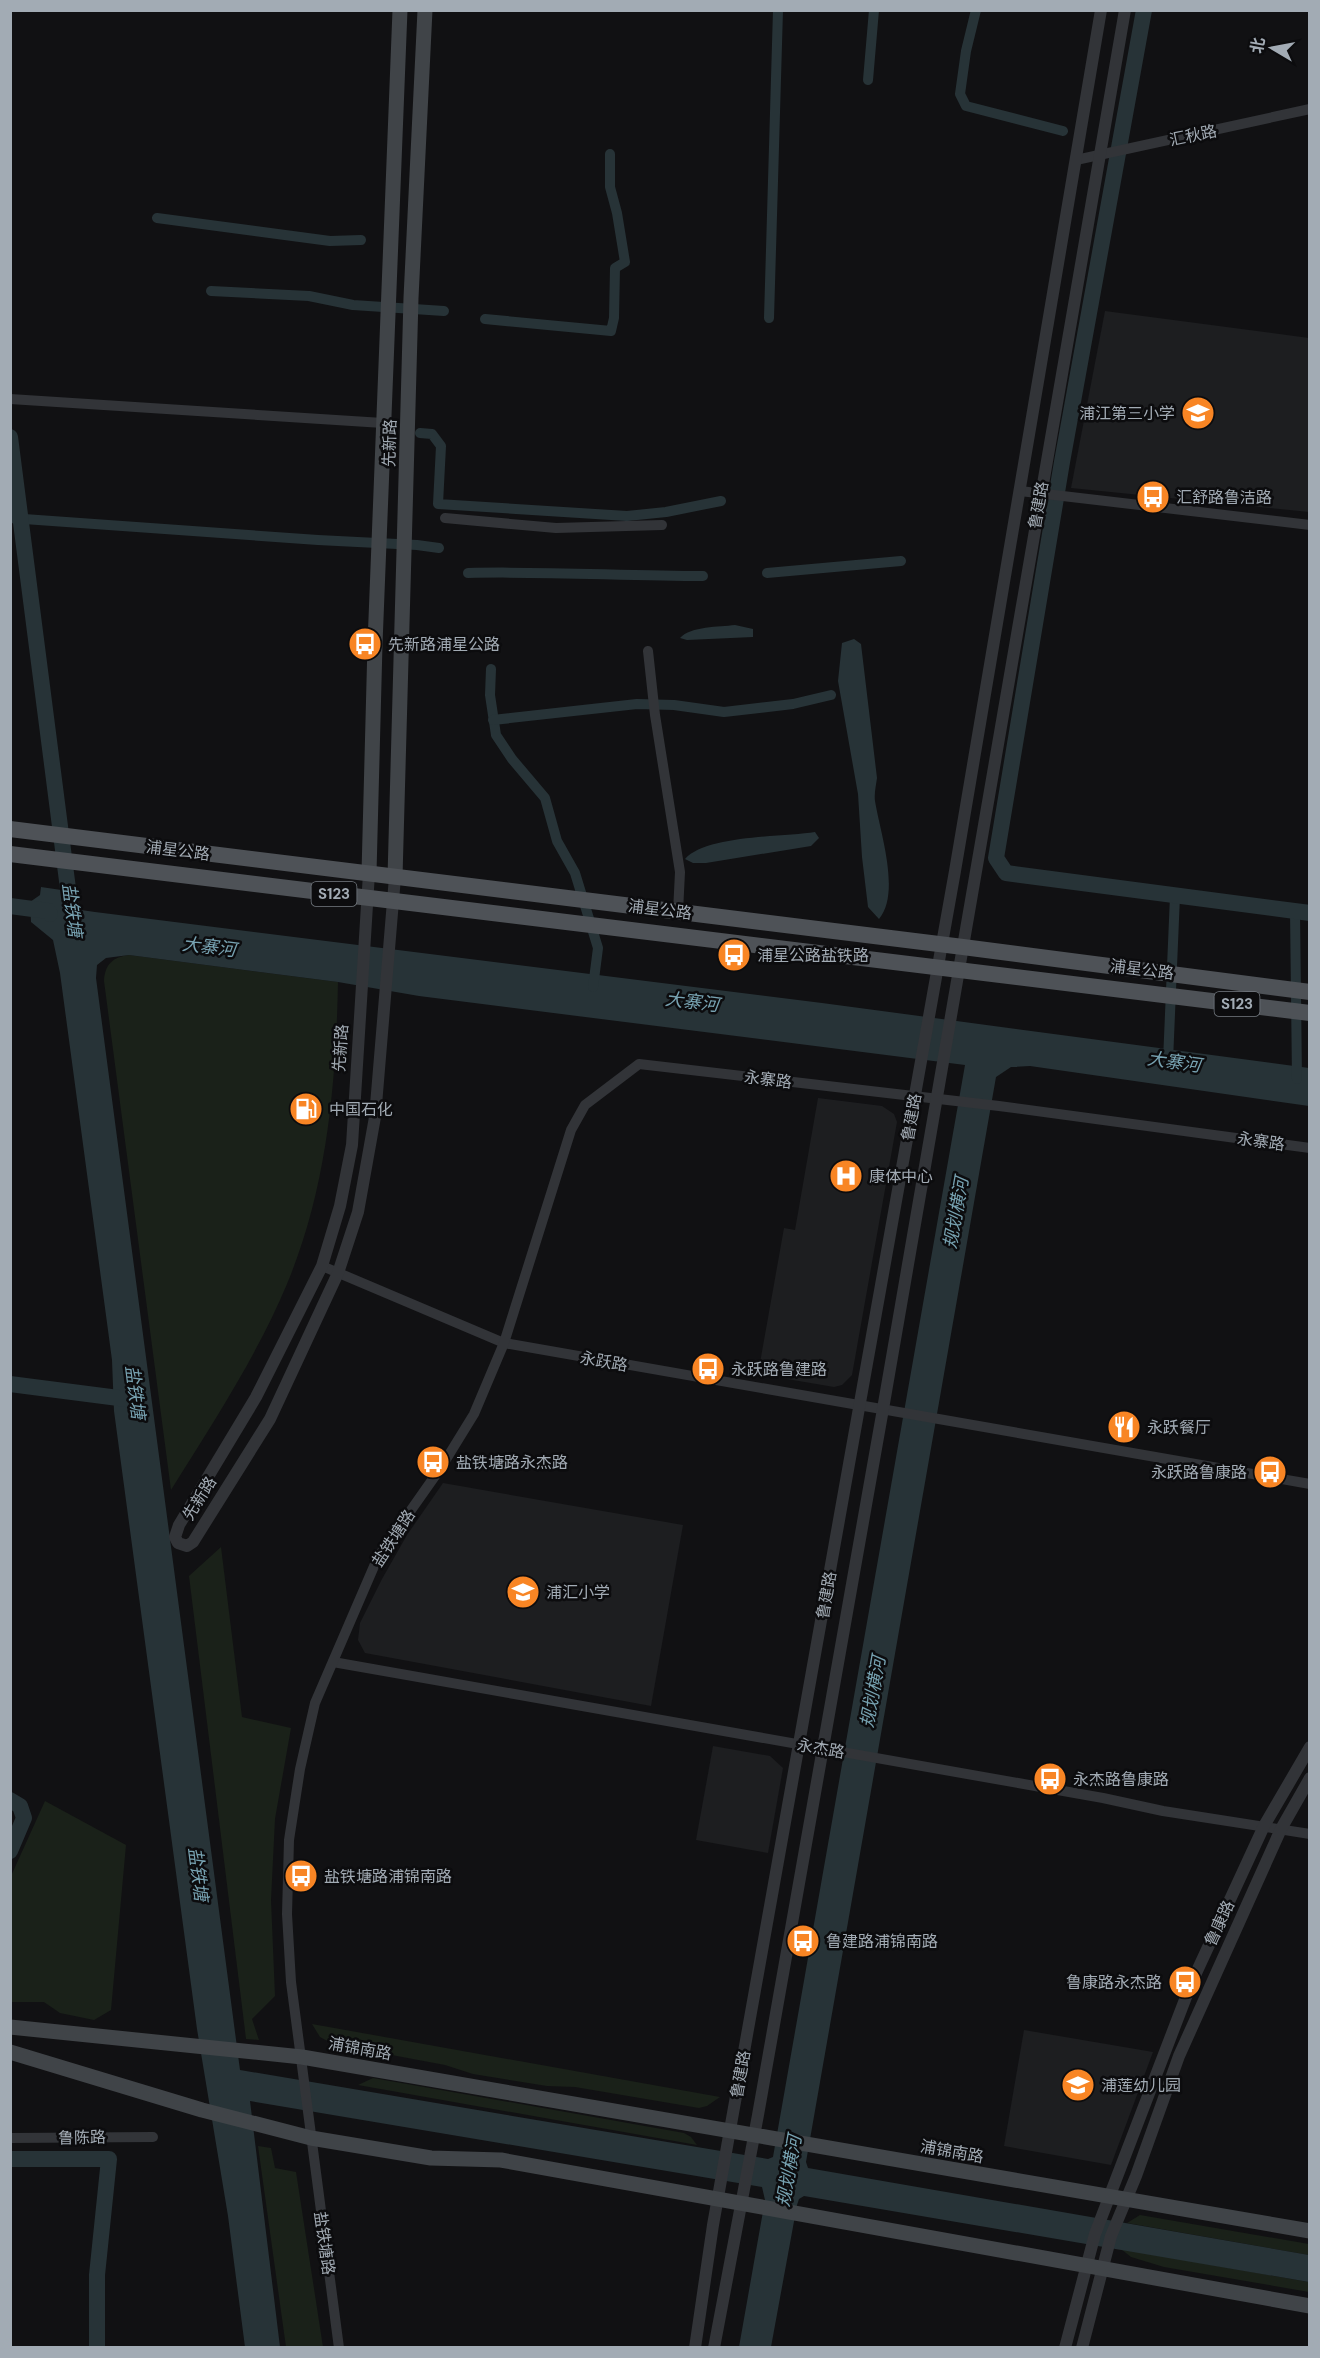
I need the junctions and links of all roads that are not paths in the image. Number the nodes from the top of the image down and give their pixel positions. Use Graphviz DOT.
graph roads {
  1 [pos="400,10"];
  2 [pos="424,10"];
  3 [pos="1101,10"];
  4 [pos="1125,10"];
  5 [pos="1310,109"];
  6 [pos="1100,155"];
  7 [pos="1076,160"];
  8 [pos="16,399"];
  9 [pos="383,423"];
  10 [pos="1020,491"];
  11 [pos="1041,494"];
  12 [pos="445,518"];
  13 [pos="662,525"];
  14 [pos="1310,525"];
  15 [pos="648,651"];
  16 [pos="10,829"];
  17 [pos="10,854"];
  18 [pos="369,873"];
  19 [pos="395,877"];
  20 [pos="367,898"];
  21 [pos="393,901"];
  22 [pos="678,912"];
  23 [pos="942,945"];
  24 [pos="963,946"];
  25 [pos="937,967"];
  26 [pos="960,970"];
  27 [pos="1310,992"];
  28 [pos="1310,1013"];
  29 [pos="606,1087"];
  30 [pos="914,1096"];
  31 [pos="937,1099"];
  32 [pos="1310,1148"];
  33 [pos="322,1266"];
  34 [pos="338,1272"];
  35 [pos="504,1343"];
  36 [pos="860,1405"];
  37 [pos="883,1409"];
  38 [pos="1310,1485"];
  39 [pos="333,1662"];
  40 [pos="799,1744"];
  41 [pos="1310,1747"];
  42 [pos="823,1749"];
  43 [pos="1310,1779"];
  44 [pos="1264,1826"];
  45 [pos="1281,1829"];
  46 [pos="1310,1834"];
  47 [pos="10,2027"];
  48 [pos="10,2052"];
  49 [pos="302,2057"];
  50 [pos="730,2130"];
  51 [pos="755,2134"];
  52 [pos="153,2137"];
  53 [pos="10,2138"];
  54 [pos="311,2138"];
  55 [pos="1110,2197"];
  56 [pos="718,2200"];
  57 [pos="1126,2200"];
  58 [pos="741,2205"];
  59 [pos="1310,2231"];
  60 [pos="1086,2265"];
  61 [pos="1102,2269"];
  62 [pos="1310,2306"];
  63 [pos="339,2348"];
  64 [pos="695,2348"];
  65 [pos="714,2348"];
  66 [pos="1065,2348"];
  67 [pos="1082,2348"];
  1 -- 9 [label="main road, 先新路"];
  2 -- 19 [label="main road, 先新路"];
  3 -- 7 [label="street, 鲁建路"];
  4 -- 6 [label="street, 鲁建路"];
  5 -- 6 [label="street, 汇秋路"];
  6 -- 7 [label="street, 汇秋路"];
  6 -- 11 [label="street, 鲁建路"];
  7 -- 10 [label="street, 鲁建路"];
  8 -- 9 [label="street"];
  9 -- 18 [label="main road, 先新路"];
  10 -- 11 [label="street"];
  10 -- 23 [label="street, 鲁建路"];
  11 -- 14 [label="street"];
  11 -- 24 [label="street, 鲁建路"];
  12 -- 13 [label="street"];
  15 -- 22 [label="street"];
  16 -- 18 [label="main road, 浦星公路 / S123"];
  17 -- 20 [label="main road, 浦星公路 / S123"];
  18 -- 19 [label="main road, 浦星公路 / S123"];
  18 -- 20 [label="street, 先新路"];
  19 -- 21 [label="street, 先新路"];
  19 -- 22 [label="main road, 浦星公路 / S123"];
  20 -- 21 [label="main road, 浦星公路 / S123"];
  20 -- 33 [label="street, 先新路"];
  21 -- 25 [label="main road, 浦星公路 / S123"];
  21 -- 34 [label="street, 先新路"];
  22 -- 23 [label="main road, 浦星公路 / S123"];
  23 -- 24 [label="main road, 浦星公路 / S123"];
  23 -- 25 [label="street, 鲁建路"];
  24 -- 26 [label="street, 鲁建路"];
  24 -- 27 [label="main road, 浦星公路 / S123"];
  25 -- 26 [label="main road, 浦星公路 / S123"];
  25 -- 30 [label="street, 鲁建路"];
  26 -- 28 [label="main road, 浦星公路 / S123"];
  26 -- 31 [label="street, 鲁建路"];
  29 -- 30 [label="street, 永寨路"];
  29 -- 35 [label="street, 盐铁塘路"];
  30 -- 31 [label="street, 永寨路"];
  30 -- 36 [label="street, 鲁建路"];
  31 -- 32 [label="street, 永寨路"];
  31 -- 37 [label="street, 鲁建路"];
  33 -- 34 [label="street, 永跃路"];
  33 -- 34 [label="street, 先新路"];
  34 -- 35 [label="street, 永跃路"];
  35 -- 36 [label="street, 永跃路"];
  35 -- 39 [label="street, 盐铁塘路"];
  36 -- 37 [label="street, 永跃路"];
  36 -- 40 [label="street, 鲁建路"];
  37 -- 38 [label="street, 永跃路"];
  37 -- 42 [label="street, 鲁建路"];
  39 -- 40 [label="street, 永杰路"];
  39 -- 49 [label="street, 盐铁塘路"];
  40 -- 42 [label="street, 永杰路"];
  40 -- 50 [label="street, 鲁建路"];
  41 -- 44 [label="street, 鲁康路"];
  42 -- 44 [label="street, 永杰路"];
  42 -- 51 [label="street, 鲁建路"];
  43 -- 45 [label="street, 鲁康路"];
  44 -- 45 [label="street, 永杰路"];
  44 -- 55 [label="street, 鲁康路"];
  45 -- 46 [label="street, 永杰路"];
  45 -- 57 [label="street, 鲁康路"];
  47 -- 49 [label="main road, 浦锦南路"];
  48 -- 54 [label="main road"];
  49 -- 50 [label="main road, 浦锦南路"];
  49 -- 54 [label="street, 盐铁塘路"];
  50 -- 51 [label="main road, 浦锦南路"];
  50 -- 56 [label="street, 鲁建路"];
  51 -- 55 [label="main road, 浦锦南路"];
  51 -- 58 [label="street, 鲁建路"];
  52 -- 53 [label="street, 鲁陈路"];
  54 -- 56 [label="main road"];
  54 -- 63 [label="street, 盐铁塘路"];
  55 -- 57 [label="main road, 浦锦南路"];
  55 -- 60 [label="street, 鲁康路"];
  56 -- 58 [label="main road"];
  56 -- 64 [label="street, 鲁建路"];
  57 -- 59 [label="main road, 浦锦南路"];
  57 -- 61 [label="street, 鲁康路"];
  58 -- 60 [label="main road"];
  58 -- 65 [label="street, 鲁建路"];
  60 -- 61 [label="main road"];
  60 -- 66 [label="street, 鲁康路"];
  61 -- 62 [label="main road"];
  61 -- 67 [label="street, 鲁康路"];
}
